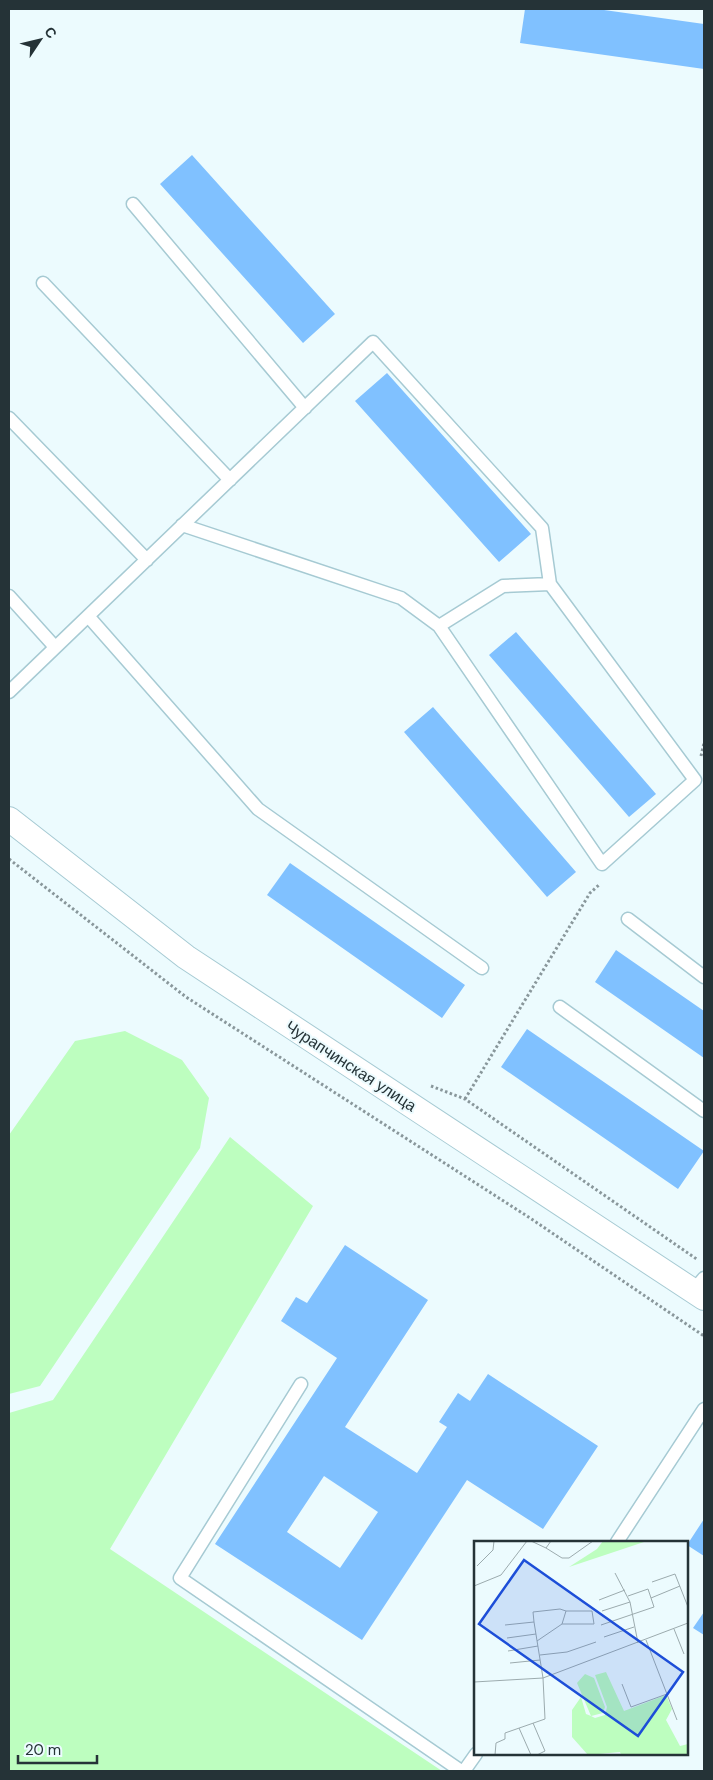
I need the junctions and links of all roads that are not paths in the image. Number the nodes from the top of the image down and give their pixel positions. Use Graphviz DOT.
graph roads {
  1 [pos="133,204"];
  2 [pos="43,284"];
  3 [pos="305,408"];
  4 [pos="9,418"];
  5 [pos="230,480"];
  6 [pos="182,525"];
  7 [pos="146,560"];
  8 [pos="550,584"];
  9 [pos="9,596"];
  10 [pos="88,616"];
  11 [pos="439,626"];
  12 [pos="55,648"];
  13 [pos="9,692"];
  14 [pos="9,819"];
  15 [pos="628,919"];
  16 [pos="482,968"];
  17 [pos="704,977"];
  18 [pos="560,1007"];
  19 [pos="704,1111"];
  20 [pos="700,1289"];
  21 [pos="301,1384"];
  22 [pos="704,1409"];
  23 [pos="618,1541"];
  24 [pos="475,1755"];
  25 [pos="463,1771"];
  1 -- 3 [label="lane"];
  2 -- 5 [label="lane"];
  3 -- 5 [label="lane"];
  3 -- 8 [label="lane"];
  4 -- 7 [label="lane"];
  5 -- 6 [label="lane"];
  6 -- 7 [label="lane"];
  6 -- 11 [label="lane"];
  7 -- 10 [label="lane"];
  8 -- 11 [label="lane"];
  8 -- 11 [label="lane"];
  9 -- 12 [label="lane"];
  10 -- 12 [label="lane"];
  10 -- 16 [label="lane"];
  12 -- 13 [label="lane"];
  14 -- 20 [label="street, Чурапчинская улица"];
  15 -- 17 [label="lane"];
  18 -- 19 [label="lane"];
  21 -- 25 [label="lane"];
  22 -- 23 [label="lane"];
  24 -- 25 [label="lane"];
}
